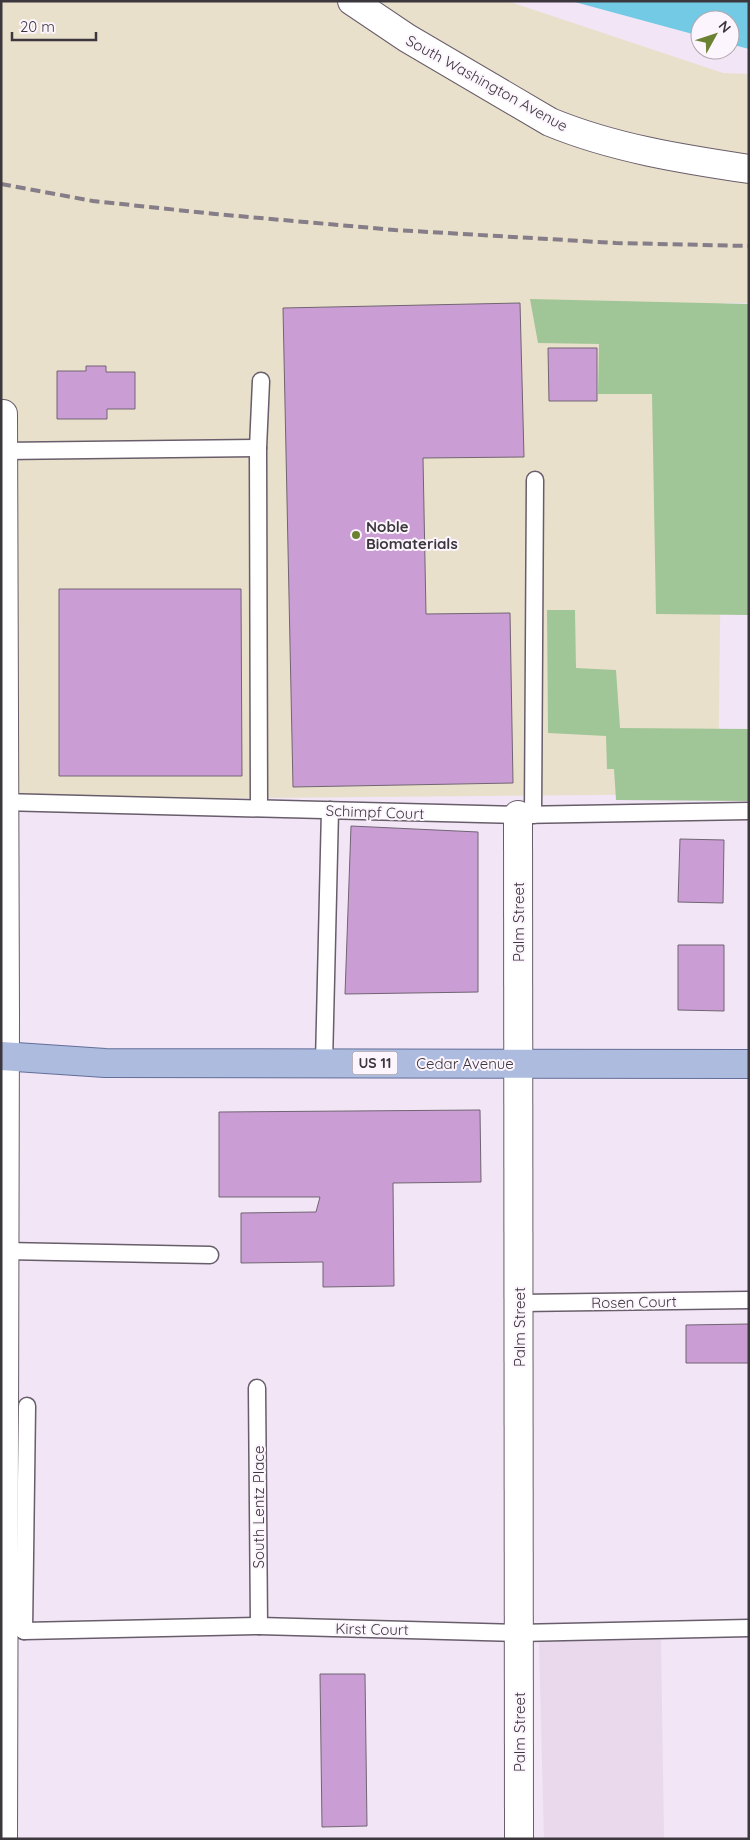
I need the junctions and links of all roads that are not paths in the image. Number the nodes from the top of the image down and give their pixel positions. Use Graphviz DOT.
graph roads {
  1 [pos="352,1"];
  2 [pos="749,169"];
  3 [pos="261,381"];
  4 [pos="3,414"];
  5 [pos="258,448"];
  6 [pos="3,451"];
  7 [pos="535,480"];
  8 [pos="3,802"];
  9 [pos="259,808"];
  10 [pos="330,810"];
  11 [pos="749,811"];
  12 [pos="525,815"];
  13 [pos="3,1056"];
  14 [pos="324,1063"];
  15 [pos="518,1063"];
  16 [pos="749,1064"];
  17 [pos="5,1251"];
  18 [pos="210,1255"];
  19 [pos="3,1291"];
  20 [pos="749,1300"];
  21 [pos="519,1303"];
  22 [pos="257,1388"];
  23 [pos="27,1406"];
  24 [pos="2,1615"];
  25 [pos="259,1626"];
  26 [pos="749,1628"];
  27 [pos="24,1631"];
  28 [pos="518,1633"];
  29 [pos="3,1839"];
  30 [pos="519,1839"];
  1 -- 2 [label="street, South Washington Avenue"];
  3 -- 5 [label="lane"];
  4 -- 6 [label="street"];
  5 -- 6 [label="lane"];
  5 -- 9 [label="lane"];
  6 -- 8 [label="street"];
  7 -- 12 [label="lane"];
  8 -- 9 [label="lane, Schimpf Court"];
  8 -- 13 [label="street"];
  9 -- 10 [label="lane, Schimpf Court"];
  10 -- 12 [label="lane, Schimpf Court"];
  10 -- 14 [label="lane"];
  11 -- 12 [label="lane, Schimpf Court"];
  12 -- 15 [label="street, Palm Street"];
  13 -- 14 [label="main road, Cedar Avenue / US 11"];
  13 -- 17 [label="street"];
  14 -- 15 [label="main road, Cedar Avenue / US 11"];
  15 -- 16 [label="main road, Cedar Avenue / US 11"];
  15 -- 21 [label="street, Palm Street"];
  17 -- 18 [label="lane"];
  17 -- 19 [label="street"];
  19 -- 24 [label="street"];
  20 -- 21 [label="lane, Rosen Court"];
  21 -- 28 [label="street, Palm Street"];
  22 -- 25 [label="lane, South Lentz Place"];
  23 -- 27 [label="lane"];
  24 -- 27 [label="lane"];
  24 -- 29 [label="street"];
  25 -- 27 [label="lane, Kirst Court"];
  25 -- 28 [label="lane, Kirst Court"];
  26 -- 28 [label="lane, Kirst Court"];
  28 -- 30 [label="street, Palm Street"];
}
